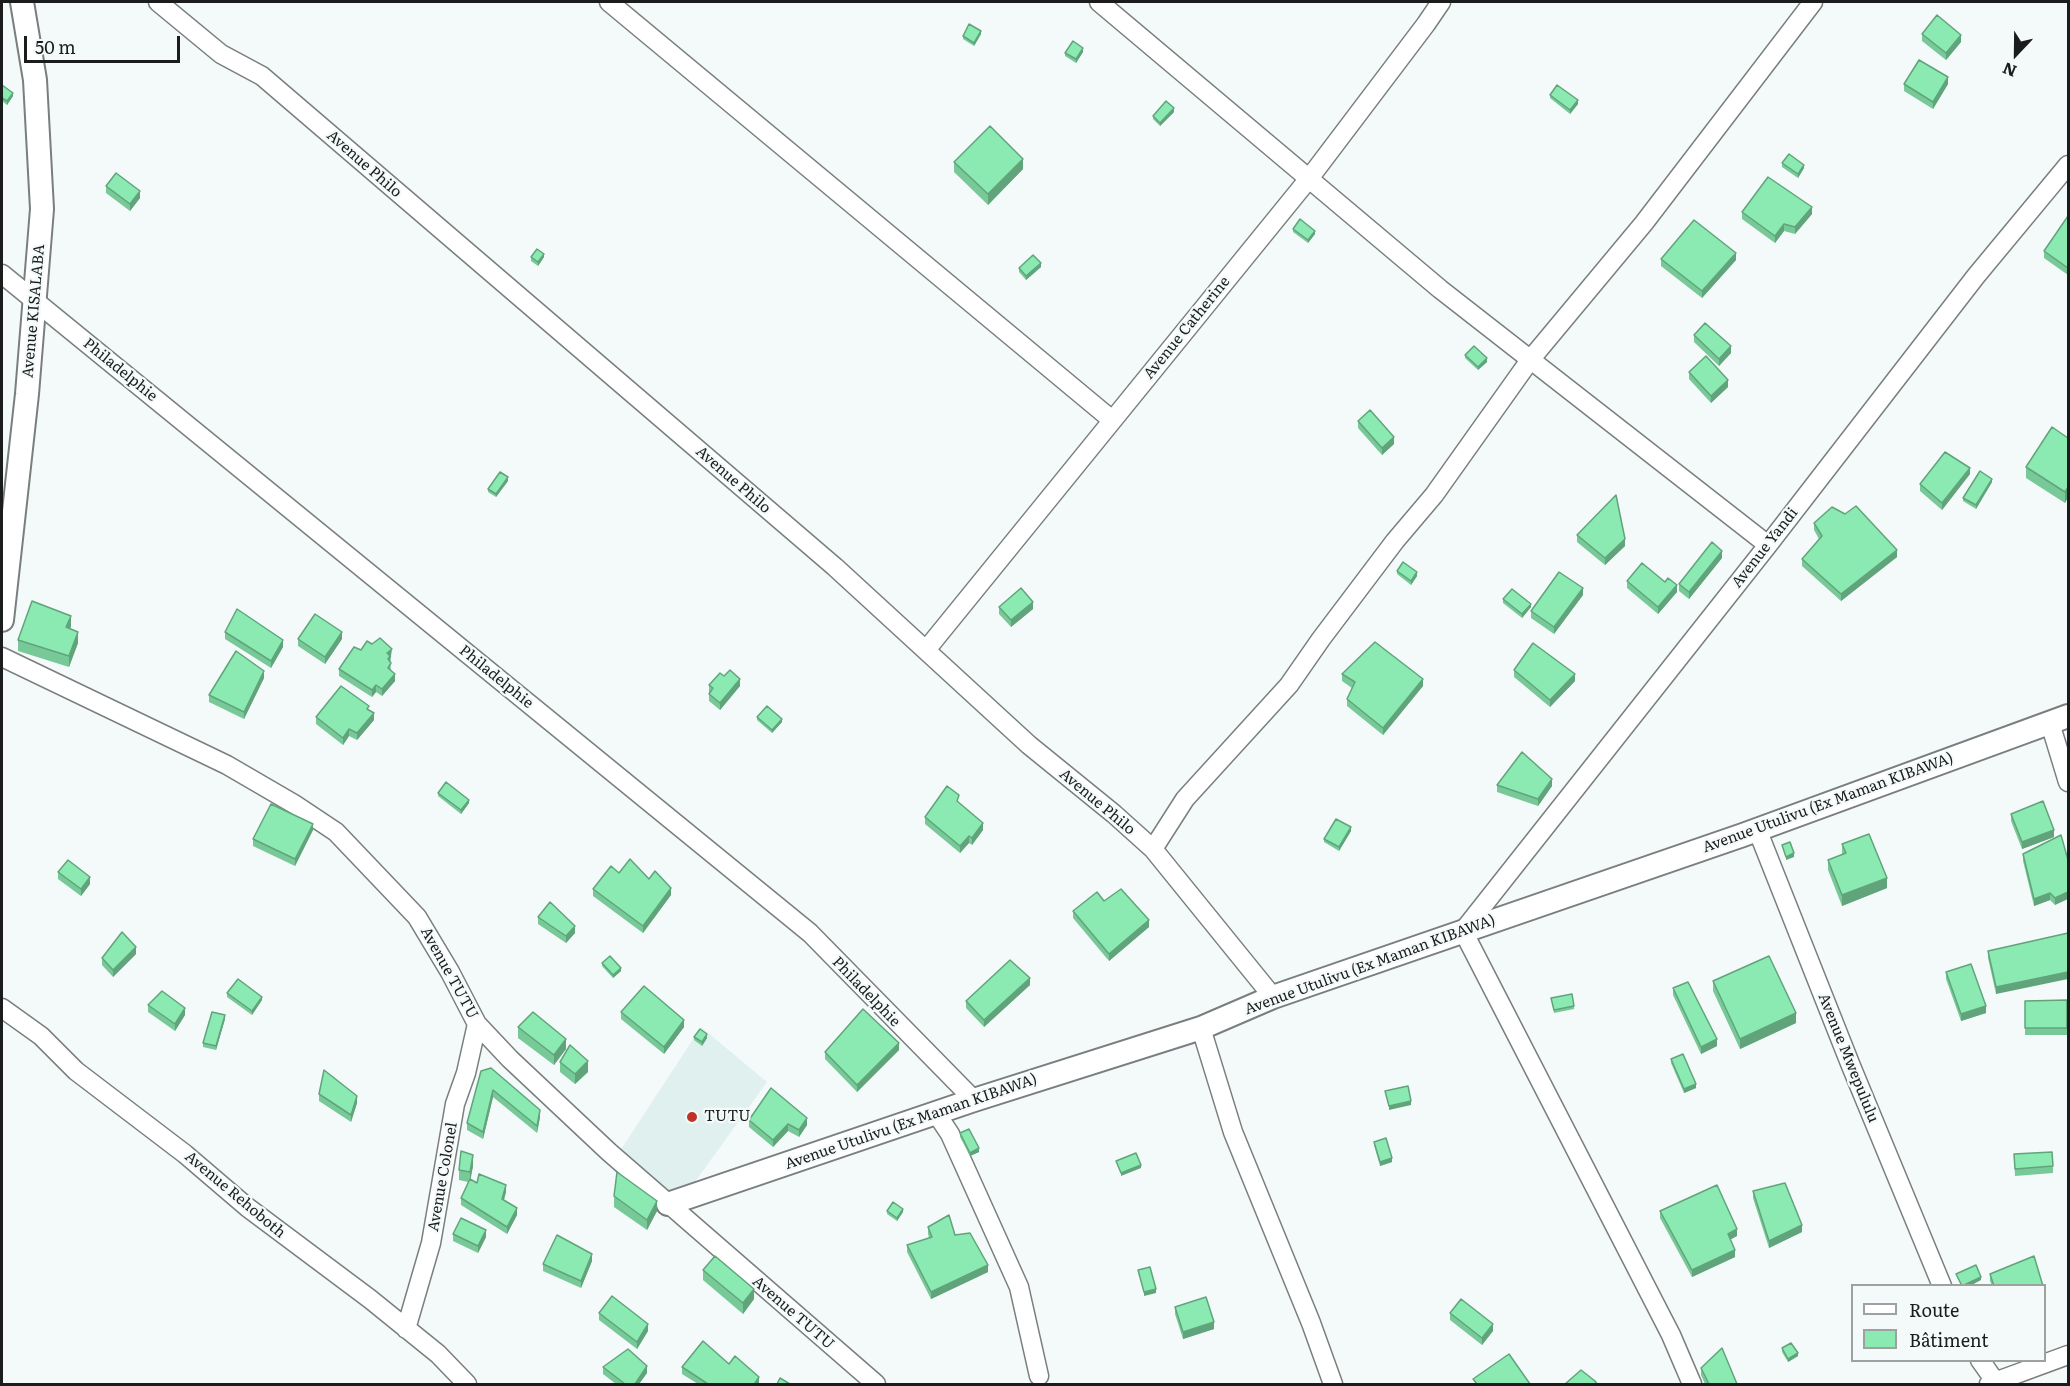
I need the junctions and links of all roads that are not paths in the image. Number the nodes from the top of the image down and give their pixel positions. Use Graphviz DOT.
graph roads {
  1 [pos="22,2"];
  2 [pos="158,2"];
  3 [pos="609,2"];
  4 [pos="1099,2"];
  5 [pos="1441,2"];
  6 [pos="1813,2"];
  7 [pos="2068,165"];
  8 [pos="1309,179"];
  9 [pos="2,274"];
  10 [pos="34,301"];
  11 [pos="1530,360"];
  12 [pos="1112,420"];
  13 [pos="1768,545"];
  14 [pos="2,620"];
  15 [pos="927,650"];
  16 [pos="2,657"];
  17 [pos="2059,719"];
  18 [pos="2068,782"];
  19 [pos="1757,830"];
  20 [pos="1153,849"];
  21 [pos="1463,931"];
  22 [pos="1273,997"];
  23 [pos="2,1008"];
  24 [pos="477,1024"];
  25 [pos="1201,1028"];
  26 [pos="974,1100"];
  27 [pos="936,1113"];
  28 [pos="668,1204"];
  29 [pos="1941,1284"];
  30 [pos="406,1329"];
  31 [pos="2068,1355"];
  32 [pos="1981,1362"];
  33 [pos="1039,1376"];
  34 [pos="467,1384"];
  35 [pos="876,1384"];
  36 [pos="1333,1384"];
  37 [pos="1692,1384"];
  38 [pos="1994,1384"];
  1 -- 10 [label="street, Avenue KISALABA"];
  2 -- 15 [label="street, Avenue Philo"];
  3 -- 12 [label="street"];
  4 -- 8 [label="street"];
  5 -- 8 [label="street, Avenue Catherine"];
  6 -- 11 [label="street"];
  7 -- 13 [label="street, Avenue Yandi"];
  8 -- 11 [label="street"];
  8 -- 12 [label="street, Avenue Catherine"];
  9 -- 10 [label="street, Philadelphie"];
  10 -- 14 [label="street, Avenue KISALABA"];
  10 -- 26 [label="street, Philadelphie"];
  11 -- 13 [label="street"];
  11 -- 20 [label="street"];
  12 -- 15 [label="street, Avenue Catherine"];
  13 -- 21 [label="street, Avenue Yandi"];
  15 -- 20 [label="street, Avenue Philo"];
  16 -- 24 [label="street, Avenue TUTU"];
  17 -- 18 [label="street"];
  17 -- 19 [label="street, Avenue Utulivu (Ex Maman KIBAWA)"];
  19 -- 21 [label="street, Avenue Utulivu (Ex Maman KIBAWA)"];
  19 -- 29 [label="street, Avenue Mwepululu"];
  20 -- 22 [label="street, Avenue Philo"];
  21 -- 22 [label="street, Avenue Utulivu (Ex Maman KIBAWA)"];
  21 -- 37 [label="street"];
  22 -- 25 [label="street, Avenue Utulivu (Ex Maman KIBAWA)"];
  23 -- 30 [label="street, Avenue Rehoboth"];
  24 -- 28 [label="street, Avenue TUTU"];
  24 -- 30 [label="street, Avenue Colonel"];
  25 -- 26 [label="street, Avenue Utulivu (Ex Maman KIBAWA)"];
  25 -- 36 [label="street"];
  26 -- 27 [label="street, Avenue Utulivu (Ex Maman KIBAWA)"];
  27 -- 28 [label="street, Avenue Utulivu (Ex Maman KIBAWA)"];
  27 -- 33 [label="street"];
  28 -- 35 [label="street, Avenue TUTU"];
  30 -- 34 [label="street, Avenue Rehoboth"];
  31 -- 38 [label="street"];
  32 -- 38 [label="street"];
}
